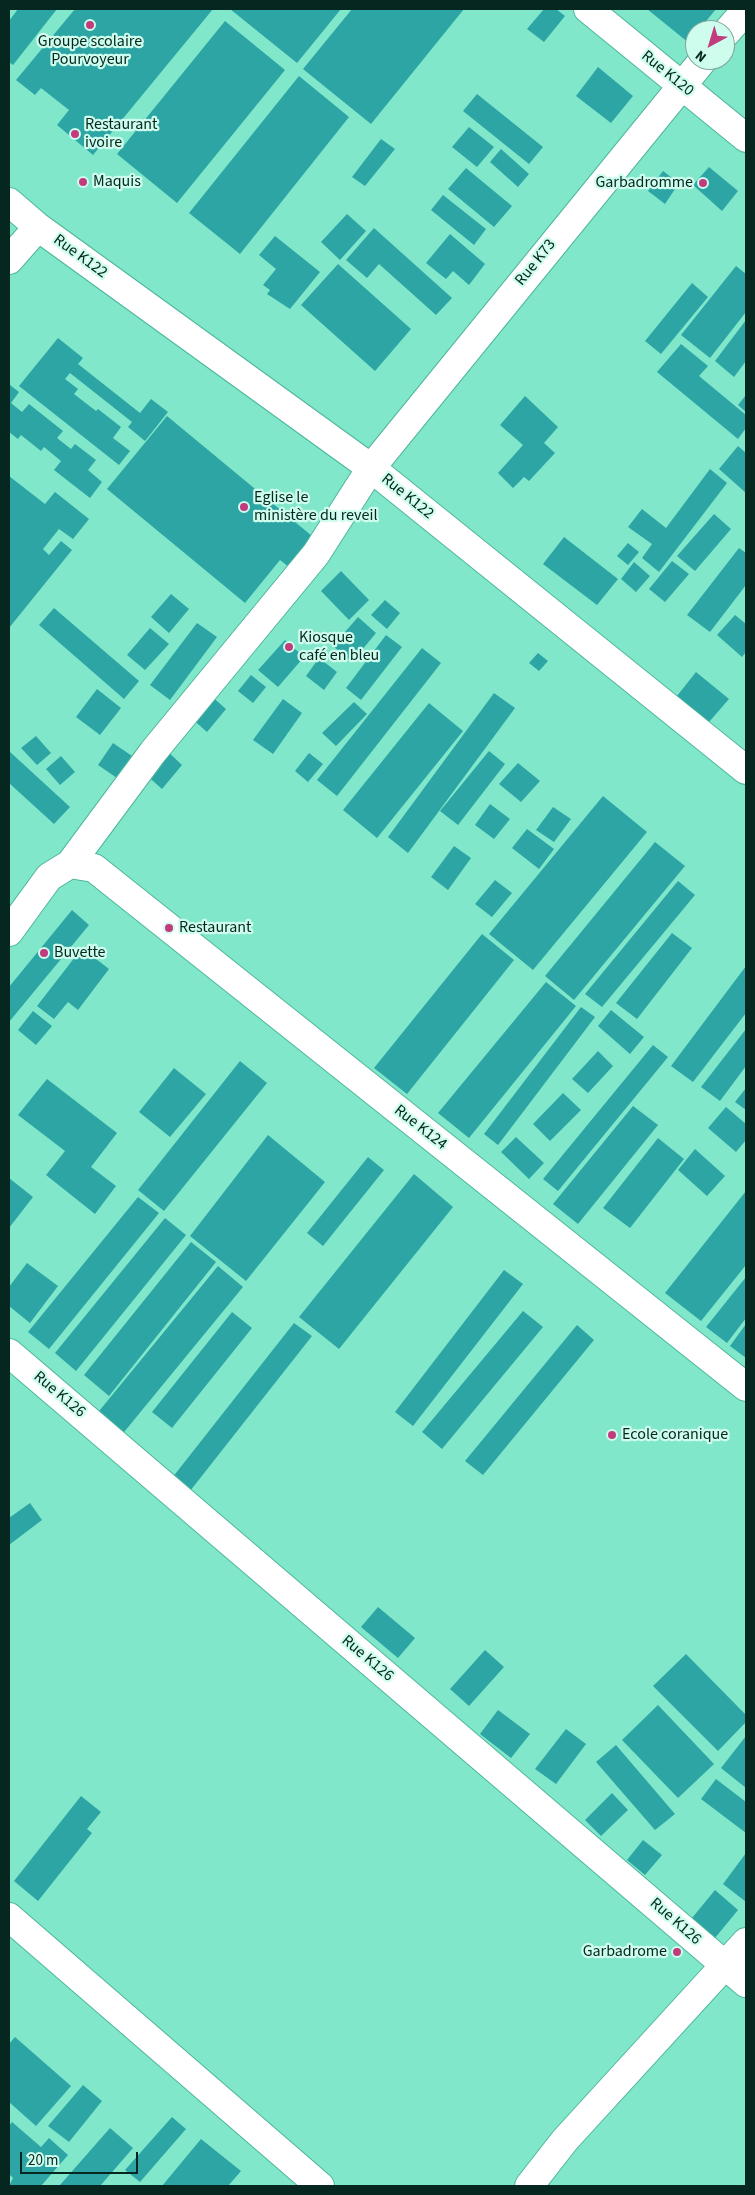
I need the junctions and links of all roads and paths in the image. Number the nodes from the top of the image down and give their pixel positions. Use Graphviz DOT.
graph roads {
  1 [pos="588,9"];
  2 [pos="746,10"];
  3 [pos="735,23"];
  4 [pos="694,70"];
  5 [pos="681,85"];
  6 [pos="746,138"];
  7 [pos="9,202"];
  8 [pos="38,226"];
  9 [pos="9,260"];
  10 [pos="371,468"];
  11 [pos="746,770"];
  12 [pos="82,866"];
  13 [pos="9,932"];
  14 [pos="9,1353"];
  15 [pos="746,1387"];
  16 [pos="9,1917"];
  17 [pos="746,1942"];
  18 [pos="725,1965"];
  19 [pos="746,1983"];
  20 [pos="320,2186"];
  21 [pos="529,2186"];
  1 -- 5 [label="street, Rue K120"];
  2 -- 3 [label="street"];
  4 -- 5 [label="street, Rue K73"];
  5 -- 6 [label="street, Rue K120"];
  5 -- 10 [label="street, Rue K73"];
  7 -- 8 [label="street, Rue K122"];
  8 -- 9 [label="street"];
  8 -- 10 [label="street, Rue K122"];
  10 -- 11 [label="street, Rue K122"];
  10 -- 12 [label="street, Rue K73"];
  12 -- 13 [label="street"];
  12 -- 15 [label="street, Rue K124"];
  14 -- 18 [label="street, Rue K126"];
  16 -- 20 [label="street"];
  17 -- 18 [label="street"];
  18 -- 19 [label="street, Rue K126"];
  18 -- 21 [label="street"];
}
